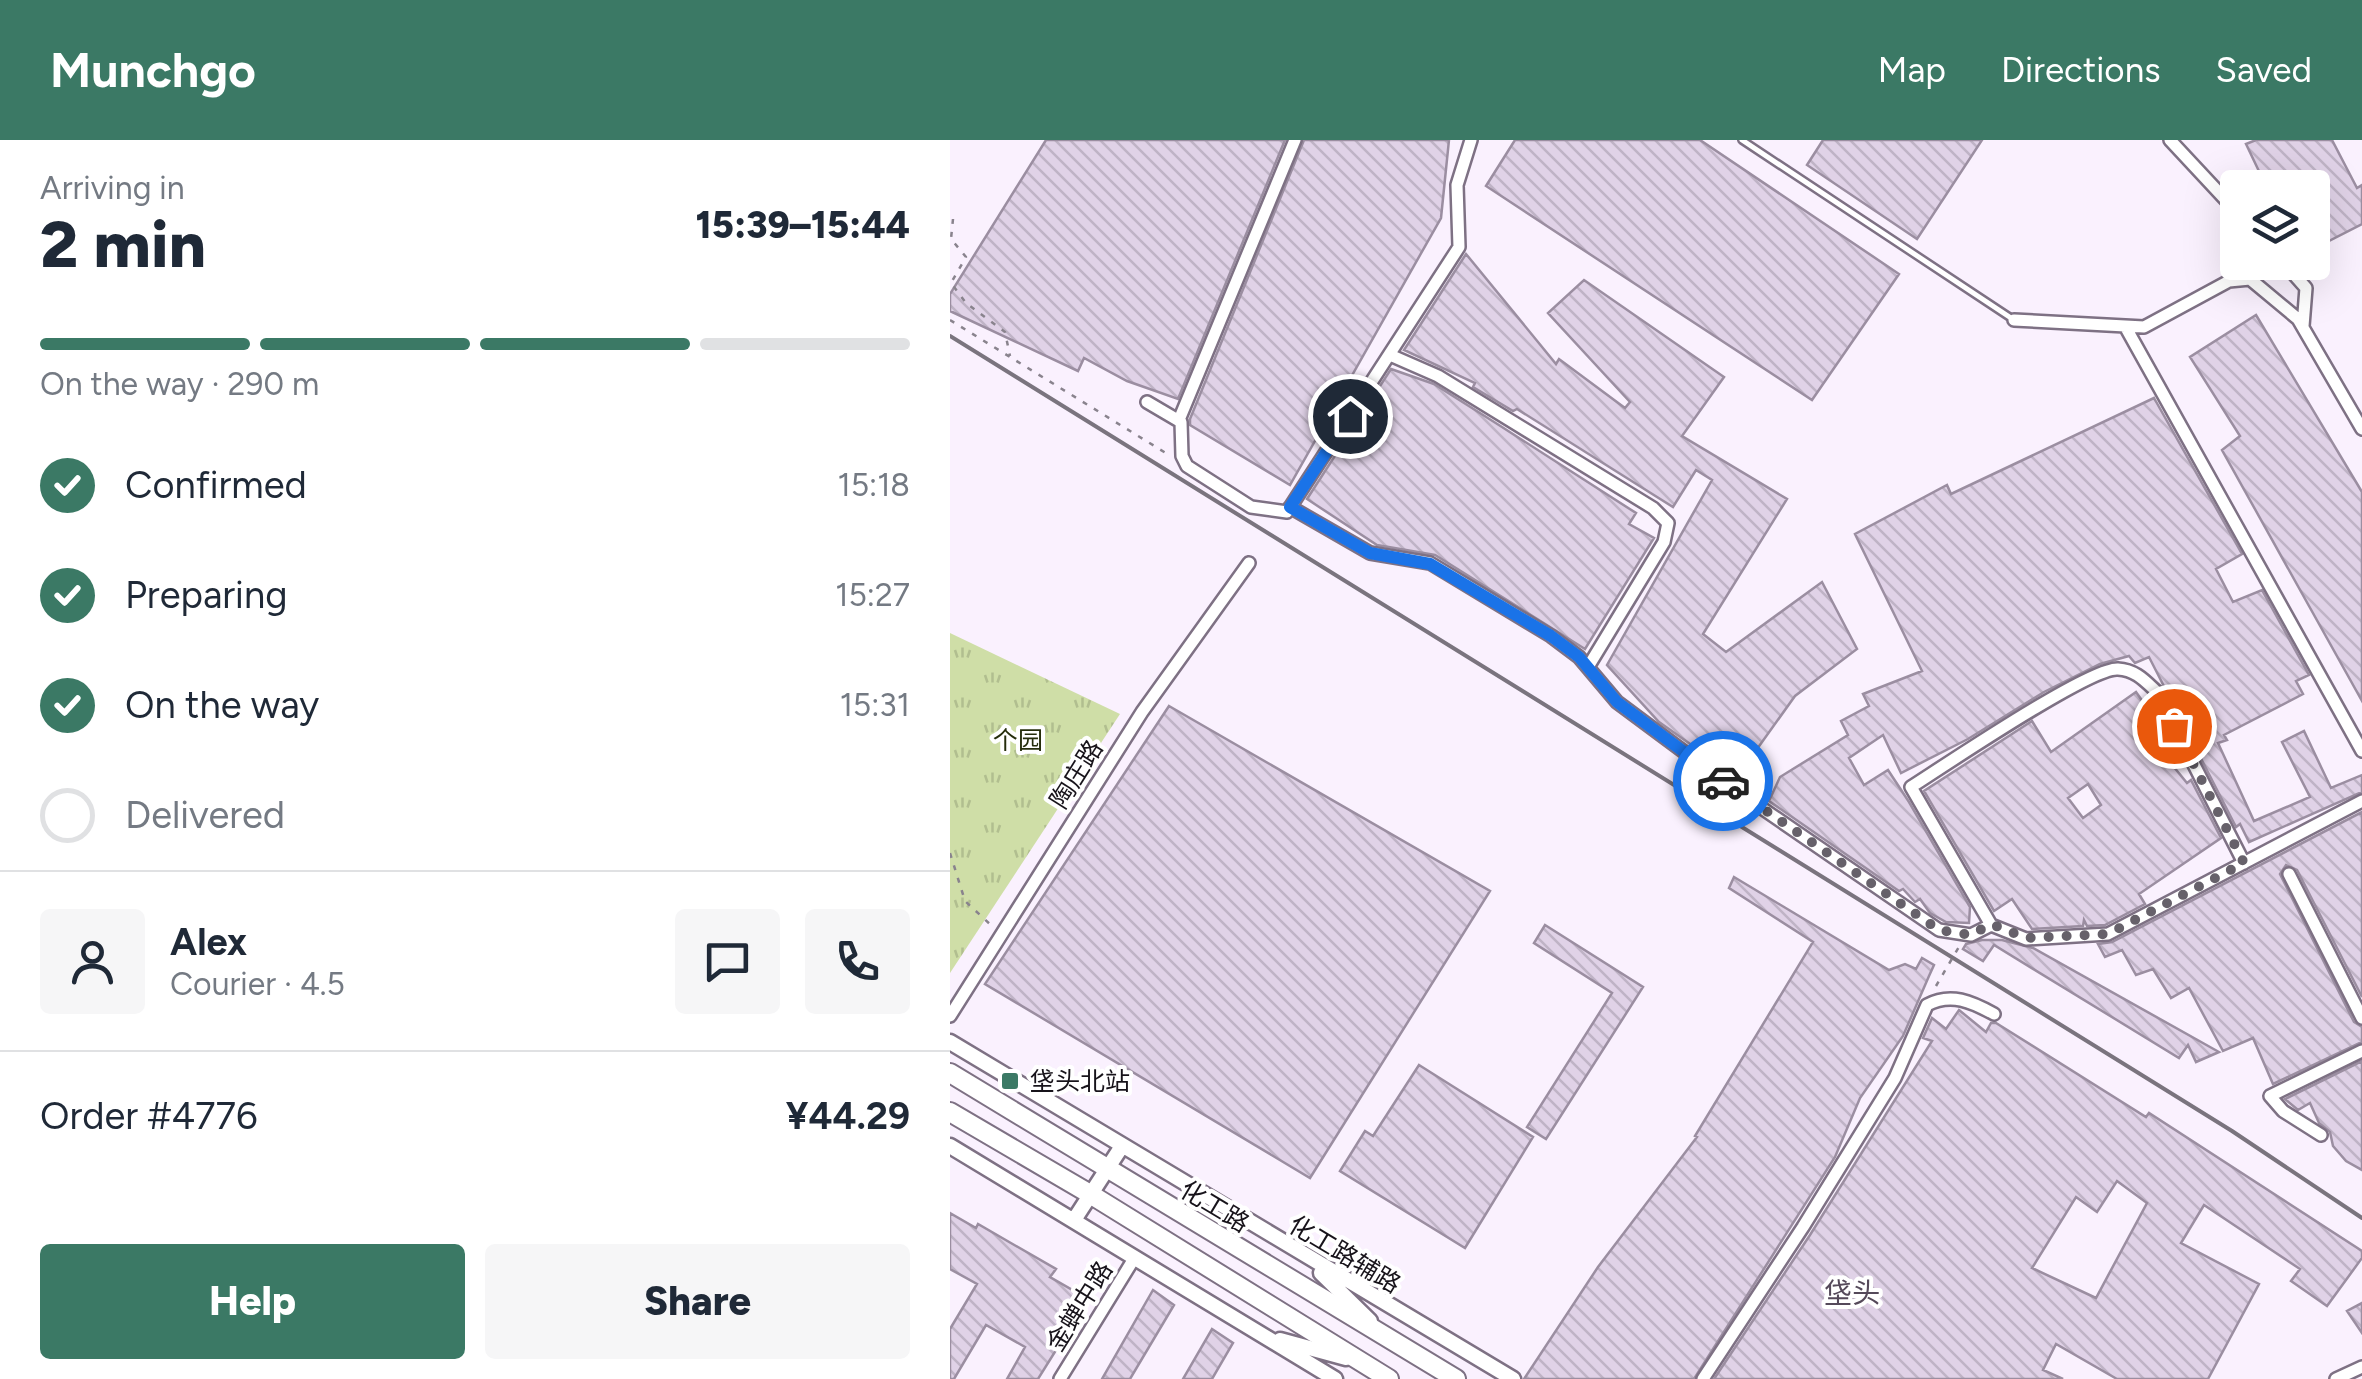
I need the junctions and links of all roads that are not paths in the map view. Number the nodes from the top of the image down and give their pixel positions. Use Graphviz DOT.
graph roads {
  1 [pos="1296,140"];
  2 [pos="1471,140"];
  3 [pos="1742,140"];
  4 [pos="2170,140"];
  5 [pos="2220,194"];
  6 [pos="2299,280"];
  7 [pos="2014,320"];
  8 [pos="2125,326"];
  9 [pos="2303,326"];
  10 [pos="1390,355"];
  11 [pos="1147,402"];
  12 [pos="1179,420"];
  13 [pos="2362,429"];
  14 [pos="1289,510"];
  15 [pos="1249,563"];
  16 [pos="1588,667"];
  17 [pos="2362,751"];
  18 [pos="2362,801"];
  19 [pos="2244,863"];
  20 [pos="2290,874"];
  21 [pos="1991,924"];
  22 [pos="1994,1014"];
  23 [pos="950,1016"];
  24 [pos="2362,1018"];
  25 [pos="950,1042"];
  26 [pos="2362,1051"];
  27 [pos="950,1073"];
  28 [pos="950,1112"];
  29 [pos="2321,1136"];
  30 [pos="950,1146"];
  31 [pos="1122,1146"];
  32 [pos="1105,1169"];
  33 [pos="1090,1194"];
  34 [pos="1074,1220"];
  35 [pos="1292,1248"];
  36 [pos="1135,1257"];
  37 [pos="1265,1336"];
  38 [pos="1388,1339"];
  39 [pos="1360,1362"];
  40 [pos="2362,1366"];
  41 [pos="1331,1378"];
  42 [pos="1060,1379"];
  43 [pos="1389,1379"];
  44 [pos="1456,1379"];
  45 [pos="1513,1379"];
  46 [pos="1703,1379"];
  47 [pos="2336,1379"];
  1 -- 12 [label="street"];
  2 -- 10 [label="street"];
  3 -- 7 [label="lane"];
  4 -- 5 [label="street"];
  6 -- 9 [label="street"];
  7 -- 8 [label="street"];
  8 -- 9 [label="street"];
  8 -- 17 [label="street"];
  9 -- 13 [label="street"];
  10 -- 14 [label="street"];
  10 -- 16 [label="street"];
  11 -- 12 [label="street"];
  12 -- 14 [label="street"];
  14 -- 16 [label="street"];
  15 -- 23 [label="street, 陶庄路"];
  16 -- 21 [label="street"];
  18 -- 19 [label="street"];
  19 -- 21 [label="street"];
  19 -- 21 [label="street"];
  20 -- 24 [label="street"];
  22 -- 46 [label="street"];
  25 -- 31 [label="street, 化工路辅路"];
  26 -- 29 [label="street"];
  27 -- 32 [label="main road, 化工路"];
  28 -- 33 [label="main road"];
  30 -- 34 [label="street"];
  31 -- 32 [label="street"];
  31 -- 35 [label="street, 化工路辅路"];
  32 -- 33 [label="street"];
  32 -- 38 [label="main road, 化工路"];
  33 -- 34 [label="street"];
  33 -- 39 [label="main road"];
  34 -- 36 [label="street"];
  35 -- 38 [label="street"];
  35 -- 45 [label="street, 化工路辅路"];
  36 -- 37 [label="street"];
  36 -- 42 [label="street, 金蝉中路"];
  37 -- 39 [label="street"];
  37 -- 41 [label="street"];
  38 -- 44 [label="main road, 化工路"];
  39 -- 43 [label="main road"];
  40 -- 47 [label="street"];
}
